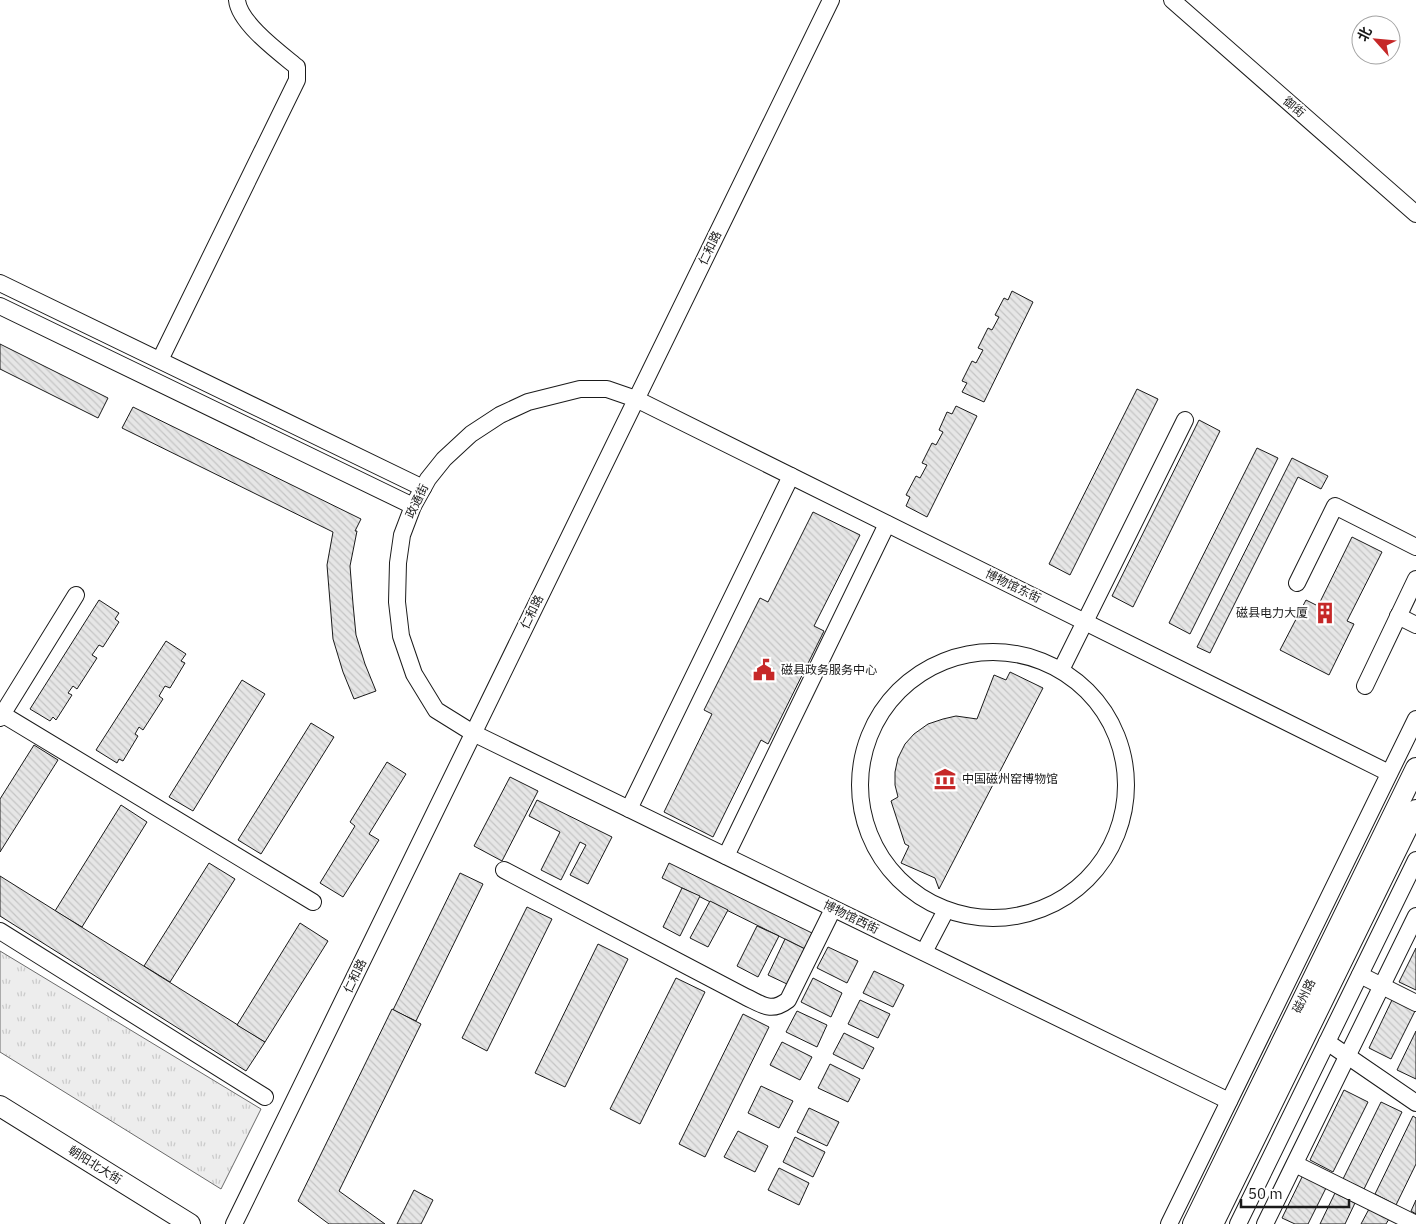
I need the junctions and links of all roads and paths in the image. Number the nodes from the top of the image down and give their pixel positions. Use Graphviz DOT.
graph roads {
  1 [pos="237,0"];
  2 [pos="831,0"];
  3 [pos="1172,0"];
  4 [pos="1416,214"];
  5 [pos="0,283"];
  6 [pos="0,306"];
  7 [pos="160,360"];
  8 [pos="636,399"];
  9 [pos="1185,420"];
  10 [pos="791,476"];
  11 [pos="423,488"];
  12 [pos="413,506"];
  13 [pos="887,524"];
  14 [pos="1416,548"];
  15 [pos="1416,579"];
  16 [pos="1297,583"];
  17 [pos="76,595"];
  18 [pos="1398,616"];
  19 [pos="1084,622"];
  20 [pos="1416,625"];
  21 [pos="1061,670"];
  22 [pos="1365,686"];
  23 [pos="1,716"];
  24 [pos="1416,719"];
  25 [pos="473,733"];
  26 [pos="1416,768"];
  27 [pos="1389,774"];
  28 [pos="629,809"];
  29 [pos="1416,810"];
  30 [pos="726,856"];
  31 [pos="1416,860"];
  32 [pos="504,870"];
  33 [pos="313,902"];
  34 [pos="834,909"];
  35 [pos="946,910"];
  36 [pos="1392,910"];
  37 [pos="1415,919"];
  38 [pos="0,931"];
  39 [pos="924,952"];
  40 [pos="1360,975"];
  41 [pos="1382,986"];
  42 [pos="1416,1003"];
  43 [pos="1327,1042"];
  44 [pos="1348,1056"];
  45 [pos="265,1097"];
  46 [pos="1229,1101"];
  47 [pos="1416,1103"];
  48 [pos="0,1106"];
  49 [pos="1294,1164"];
  50 [pos="1241,1217"];
  51 [pos="1269,1223"];
  52 [pos="190,1224"];
  53 [pos="234,1224"];
  54 [pos="1169,1224"];
  55 [pos="1193,1224"];
  56 [pos="1214,1224"];
  57 [pos="1416,1224"];
  1 -- 7 [label="street"];
  2 -- 8 [label="street, 仁和路"];
  3 -- 4 [label="street, 御街"];
  5 -- 7 [label="street"];
  6 -- 12 [label="street"];
  7 -- 11 [label="street"];
  8 -- 10 [label="street, 博物馆东街"];
  8 -- 11 [label="street, 政通街"];
  8 -- 25 [label="street, 仁和路"];
  9 -- 19 [label="street"];
  10 -- 13 [label="street, 博物馆东街"];
  10 -- 28 [label="street"];
  11 -- 12 [label="street, 政通街"];
  12 -- 25 [label="street, 政通街"];
  13 -- 19 [label="street, 博物馆东街"];
  13 -- 30 [label="street"];
  14 -- 16 [label="street"];
  15 -- 18 [label="street"];
  17 -- 23 [label="street"];
  18 -- 20 [label="street"];
  18 -- 22 [label="street"];
  19 -- 21 [label="street"];
  19 -- 27 [label="street, 博物馆东街"];
  21 -- 35 [label="street"];
  21 -- 35 [label="street"];
  23 -- 33 [label="street"];
  24 -- 27 [label="street"];
  25 -- 28 [label="street, 博物馆西街"];
  25 -- 53 [label="street, 仁和路"];
  26 -- 55 [label="main road, 磁州路"];
  27 -- 46 [label="street"];
  28 -- 30 [label="street, 博物馆西街"];
  29 -- 56 [label="main road"];
  30 -- 34 [label="street, 博物馆西街"];
  31 -- 36 [label="street"];
  32 -- 34 [label="street"];
  34 -- 39 [label="street, 博物馆西街"];
  35 -- 39 [label="street"];
  36 -- 37 [label="street"];
  36 -- 40 [label="street"];
  37 -- 41 [label="street"];
  38 -- 45 [label="street"];
  39 -- 46 [label="street, 博物馆西街"];
  40 -- 41 [label="street"];
  40 -- 43 [label="street"];
  41 -- 42 [label="street"];
  41 -- 44 [label="street"];
  43 -- 44 [label="street"];
  43 -- 50 [label="street"];
  44 -- 47 [label="street"];
  44 -- 49 [label="street"];
  46 -- 54 [label="street"];
  48 -- 52 [label="main road, 朝阳北大街"];
  49 -- 51 [label="street"];
  49 -- 57 [label="street"];
  50 -- 51 [label="street"];
}
